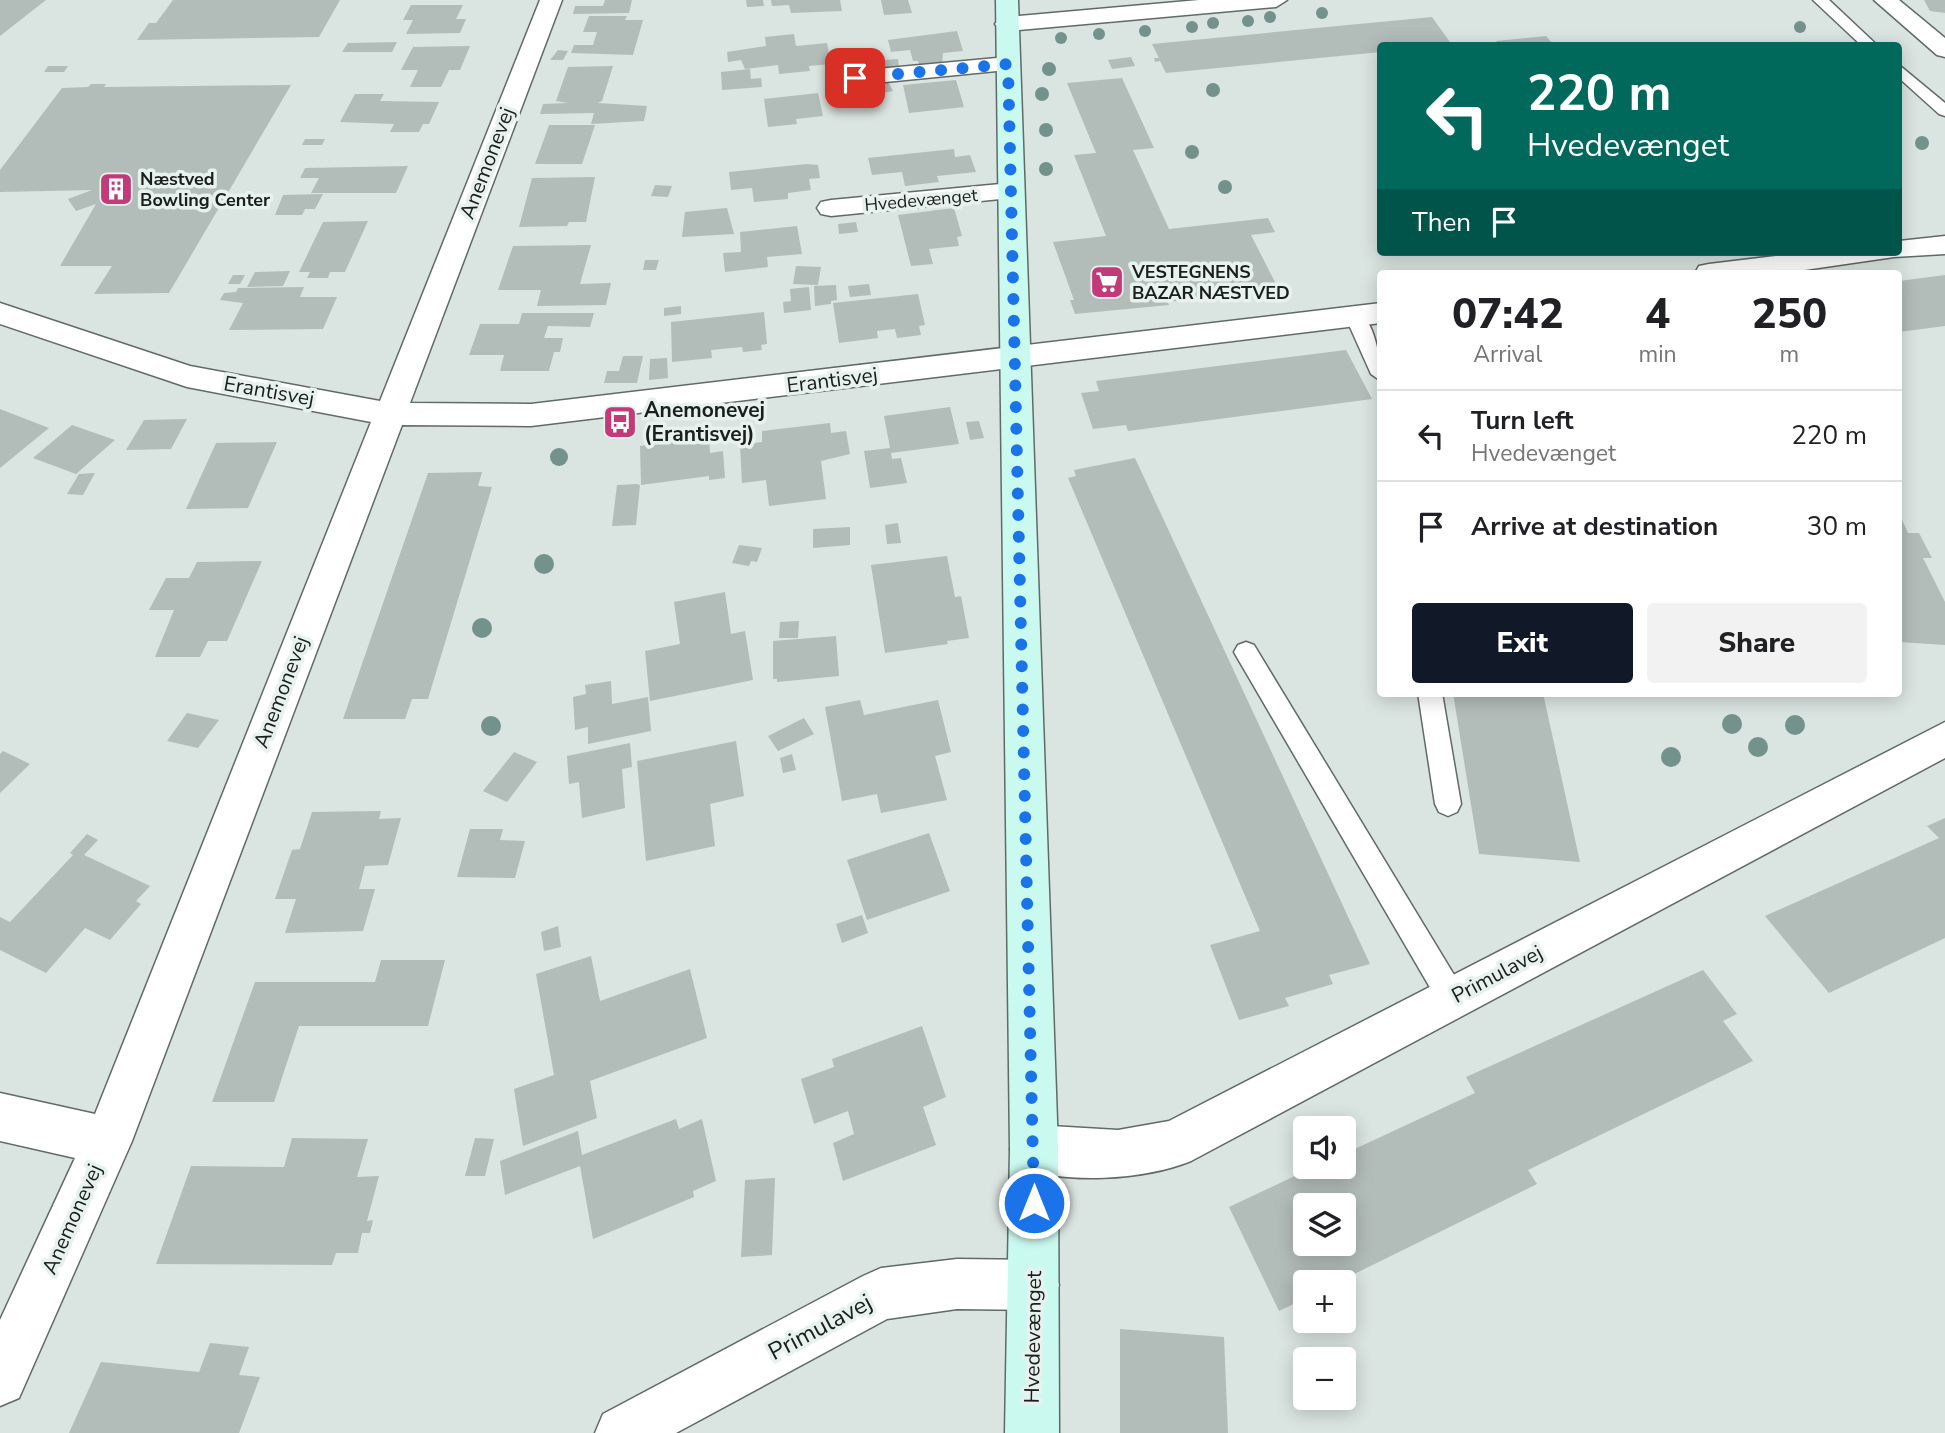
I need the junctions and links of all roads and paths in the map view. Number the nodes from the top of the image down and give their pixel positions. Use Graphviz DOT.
graph roads {
  1 [pos="551,0"];
  2 [pos="1276,0"];
  3 [pos="1820,0"];
  4 [pos="1885,0"];
  5 [pos="1007,12"];
  6 [pos="1867,42"];
  7 [pos="1945,50"];
  8 [pos="1008,64"];
  9 [pos="1902,73"];
  10 [pos="855,78"];
  11 [pos="1945,111"];
  12 [pos="1011,191"];
  13 [pos="831,208"];
  14 [pos="1945,245"];
  15 [pos="1902,250"];
  16 [pos="1850,256"];
  17 [pos="1734,270"];
  18 [pos="0,313"];
  19 [pos="1367,314"];
  20 [pos="1377,357"];
  21 [pos="1016,358"];
  22 [pos="389,414"];
  23 [pos="1246,652"];
  24 [pos="1431,697"];
  25 [pos="1945,739"];
  26 [pos="1448,804"];
  27 [pos="1452,998"];
  28 [pos="0,1117"];
  29 [pos="108,1141"];
  30 [pos="1034,1149"];
  31 [pos="1034,1285"];
  32 [pos="0,1379"];
  33 [pos="622,1433"];
  34 [pos="1032,1433"];
  1 -- 22 [label="street, Anemonevej"];
  2 -- 5 [label="street"];
  3 -- 6 [label="lane"];
  4 -- 7 [label="street"];
  5 -- 8 [label="street, Hvedevænget"];
  8 -- 10 [label="street"];
  8 -- 12 [label="street, Hvedevænget"];
  9 -- 11 [label="lane"];
  12 -- 13 [label="street, Hvedevænget"];
  12 -- 21 [label="street, Hvedevænget"];
  14 -- 15 [label="street"];
  16 -- 17 [label="street"];
  18 -- 22 [label="street, Erantisvej"];
  19 -- 20 [label="lane"];
  19 -- 21 [label="street, Erantisvej"];
  21 -- 22 [label="street, Erantisvej"];
  21 -- 30 [label="street, Hvedevænget"];
  22 -- 29 [label="street, Anemonevej"];
  23 -- 27 [label="lane"];
  24 -- 26 [label="lane"];
  25 -- 27 [label="street, Primulavej"];
  27 -- 30 [label="street, Primulavej"];
  28 -- 29 [label="street"];
  29 -- 32 [label="street, Anemonevej"];
  30 -- 31 [label="street, Hvedevænget"];
  31 -- 33 [label="street, Primulavej"];
  31 -- 34 [label="street, Hvedevænget"];
}
